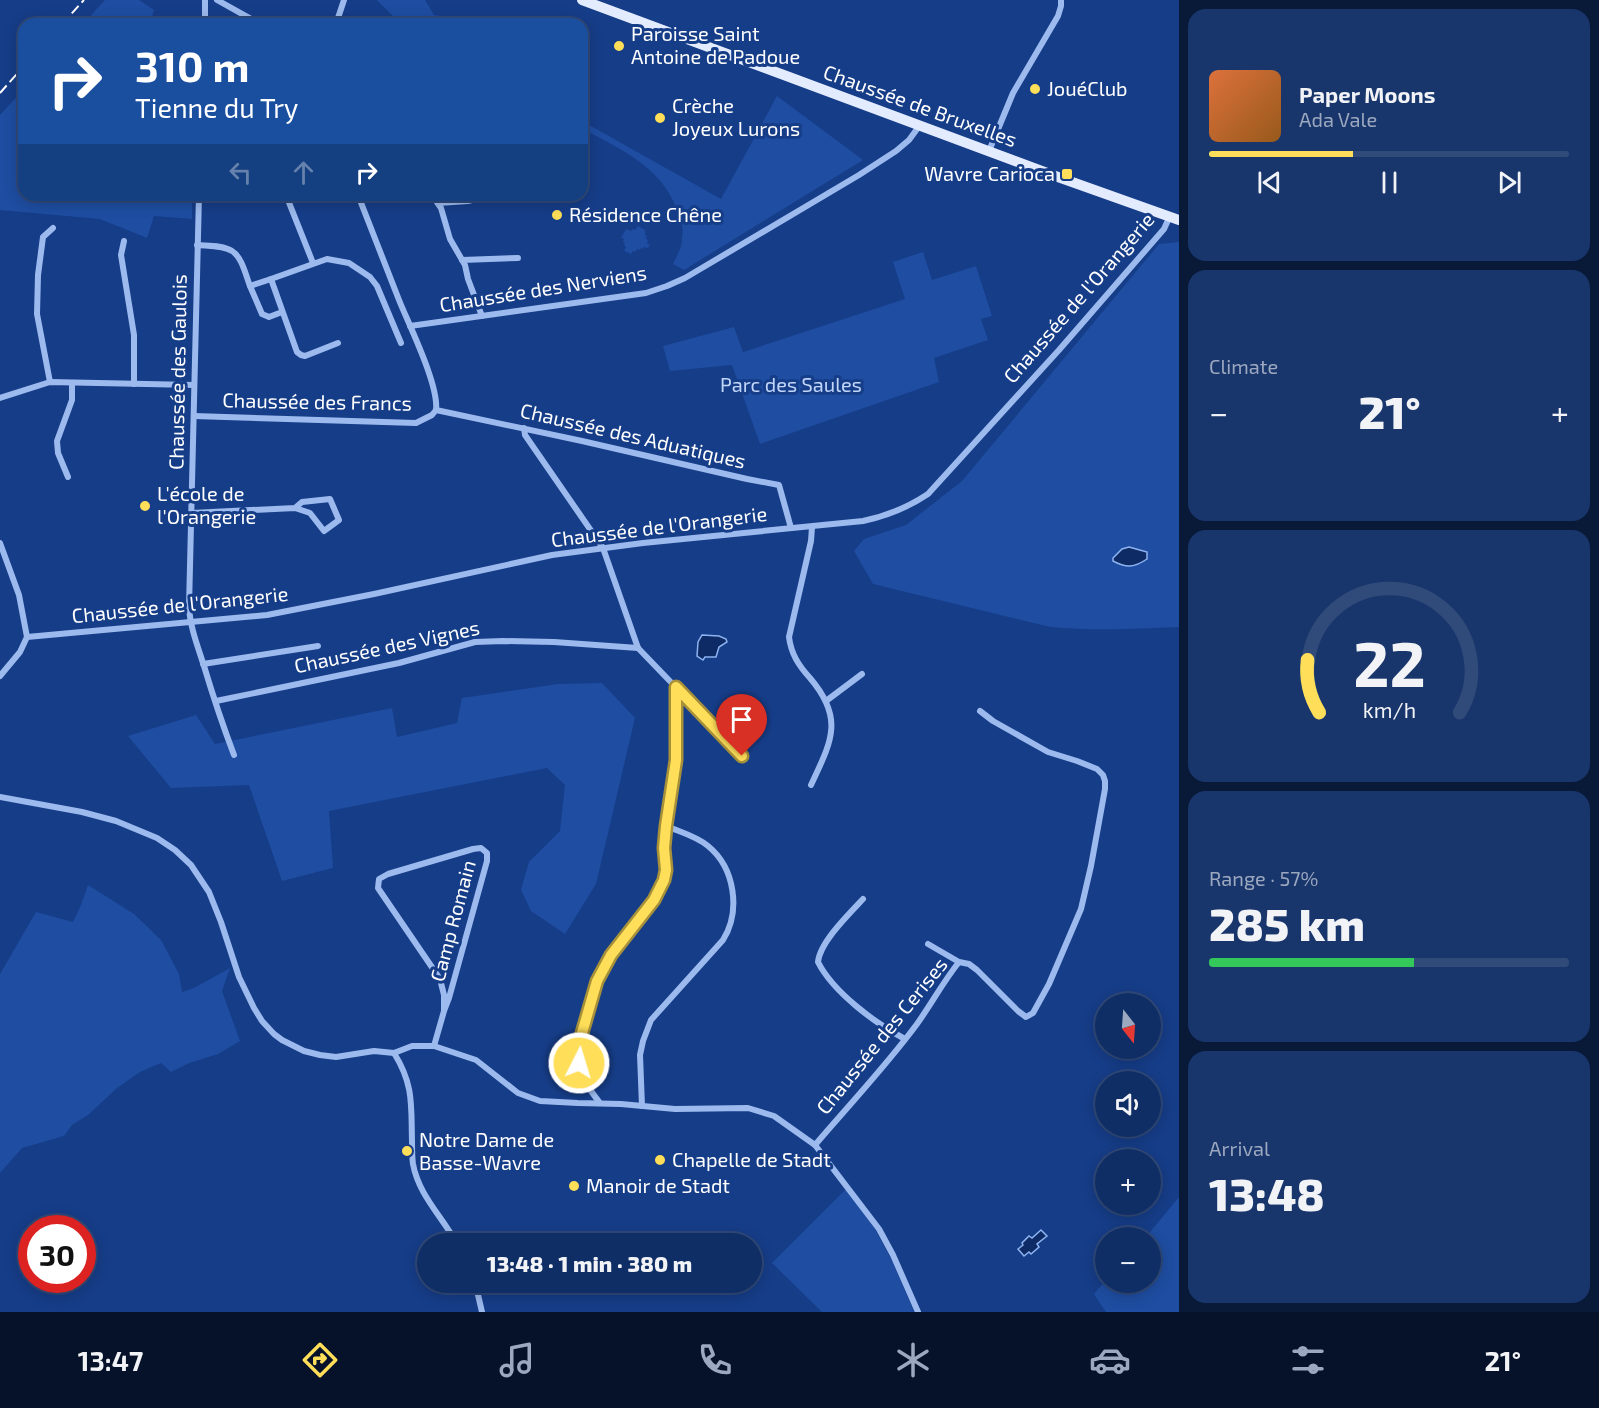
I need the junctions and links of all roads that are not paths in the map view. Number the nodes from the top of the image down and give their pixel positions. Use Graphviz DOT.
graph roads {
  1 [pos="205,0"];
  2 [pos="217,0"];
  3 [pos="344,0"];
  4 [pos="582,0"];
  5 [pos="1061,0"];
  6 [pos="205,18"];
  7 [pos="249,18"];
  8 [pos="338,18"];
  9 [pos="920,125"];
  10 [pos="989,151"];
  11 [pos="199,201"];
  12 [pos="288,201"];
  13 [pos="360,201"];
  14 [pos="468,201"];
  15 [pos="438,203"];
  16 [pos="1174,219"];
  17 [pos="53,228"];
  18 [pos="124,241"];
  19 [pos="197,245"];
  20 [pos="518,258"];
  21 [pos="462,260"];
  22 [pos="313,263"];
  23 [pos="271,279"];
  24 [pos="250,286"];
  25 [pos="398,297"];
  26 [pos="385,303"];
  27 [pos="282,312"];
  28 [pos="406,315"];
  29 [pos="482,316"];
  30 [pos="392,320"];
  31 [pos="410,326"];
  32 [pos="338,343"];
  33 [pos="401,343"];
  34 [pos="50,382"];
  35 [pos="72,383"];
  36 [pos="134,384"];
  37 [pos="194,385"];
  38 [pos="0,398"];
  39 [pos="436,410"];
  40 [pos="194,416"];
  41 [pos="524,428"];
  42 [pos="68,477"];
  43 [pos="295,508"];
  44 [pos="191,513"];
  45 [pos="812,527"];
  46 [pos="791,528"];
  47 [pos="0,543"];
  48 [pos="603,548"];
  49 [pos="191,622"];
  50 [pos="27,637"];
  51 [pos="318,646"];
  52 [pos="638,648"];
  53 [pos="203,664"];
  54 [pos="862,674"];
  55 [pos="0,676"];
  56 [pos="676,687"];
  57 [pos="216,701"];
  58 [pos="826,701"];
  59 [pos="980,711"];
  60 [pos="234,755"];
  61 [pos="742,756"];
  62 [pos="811,785"];
  63 [pos="0,797"];
  64 [pos="666,826"];
  65 [pos="863,899"];
  66 [pos="928,944"];
  67 [pos="959,962"];
  68 [pos="444,1011"];
  69 [pos="905,1038"];
  70 [pos="434,1046"];
  71 [pos="394,1053"];
  72 [pos="600,1103"];
  73 [pos="642,1106"];
  74 [pos="815,1145"];
  75 [pos="450,1233"];
  76 [pos="478,1293"];
  77 [pos="482,1312"];
  78 [pos="918,1312"];
  1 -- 6 [label="street"];
  2 -- 7 [label="street"];
  3 -- 8 [label="street"];
  4 -- 9 [label="main road, Chaussée de Bruxelles"];
  5 -- 10 [label="street"];
  9 -- 10 [label="main road, Chaussée de Bruxelles"];
  9 -- 29 [label="street, Chaussée des Nerviens"];
  10 -- 16 [label="main road, Chaussée de Bruxelles"];
  11 -- 19 [label="street, Chaussée des Gaulois"];
  12 -- 22 [label="street"];
  13 -- 25 [label="street"];
  14 -- 15 [label="street"];
  15 -- 21 [label="street"];
  16 -- 45 [label="street, Chaussée de l'Orangerie"];
  17 -- 34 [label="street"];
  18 -- 36 [label="street"];
  19 -- 24 [label="street"];
  19 -- 37 [label="street, Chaussée des Gaulois"];
  20 -- 21 [label="street"];
  21 -- 29 [label="street"];
  22 -- 23 [label="street"];
  22 -- 26 [label="street"];
  23 -- 24 [label="street"];
  23 -- 27 [label="street"];
  24 -- 27 [label="street"];
  25 -- 26 [label="street"];
  25 -- 28 [label="street"];
  26 -- 30 [label="street"];
  27 -- 32 [label="street"];
  28 -- 30 [label="street"];
  28 -- 31 [label="street"];
  29 -- 31 [label="street, Chaussée des Nerviens"];
  30 -- 33 [label="street"];
  31 -- 39 [label="street"];
  34 -- 35 [label="street"];
  34 -- 38 [label="street"];
  35 -- 36 [label="street"];
  35 -- 42 [label="street"];
  36 -- 37 [label="street"];
  37 -- 40 [label="street, Chaussée des Gaulois"];
  39 -- 40 [label="street, Chaussée des Francs"];
  39 -- 41 [label="street, Chaussée des Aduatiques"];
  40 -- 44 [label="street, Chaussée des Gaulois"];
  41 -- 46 [label="street, Chaussée des Aduatiques"];
  41 -- 48 [label="street"];
  43 -- 43 [label="street"];
  43 -- 44 [label="street"];
  44 -- 49 [label="street, Chaussée des Gaulois"];
  45 -- 46 [label="street, Chaussée de l'Orangerie"];
  45 -- 58 [label="street"];
  46 -- 48 [label="street, Chaussée de l'Orangerie"];
  47 -- 50 [label="street"];
  48 -- 49 [label="street, Chaussée de l'Orangerie"];
  48 -- 52 [label="street"];
  49 -- 50 [label="street, Chaussée de l'Orangerie"];
  49 -- 53 [label="street, Chaussée des Gaulois"];
  50 -- 55 [label="street"];
  51 -- 53 [label="street"];
  52 -- 56 [label="street"];
  52 -- 57 [label="street, Chaussée des Vignes"];
  53 -- 57 [label="street, Chaussée des Gaulois"];
  54 -- 58 [label="street"];
  56 -- 61 [label="street"];
  56 -- 64 [label="street"];
  57 -- 60 [label="street, Chaussée des Gaulois"];
  58 -- 62 [label="street"];
  59 -- 67 [label="street, Chaussée des Cerises"];
  63 -- 71 [label="street"];
  64 -- 72 [label="street"];
  64 -- 73 [label="street"];
  65 -- 69 [label="street"];
  66 -- 67 [label="street"];
  67 -- 69 [label="street, Chaussée des Cerises"];
  68 -- 68 [label="street, Camp Romain"];
  68 -- 70 [label="street, Camp Romain"];
  69 -- 74 [label="street, Chaussée des Cerises"];
  70 -- 71 [label="street"];
  70 -- 72 [label="street"];
  71 -- 75 [label="street"];
  72 -- 73 [label="street"];
  73 -- 74 [label="street"];
  74 -- 78 [label="street"];
  76 -- 77 [label="street"];
}
